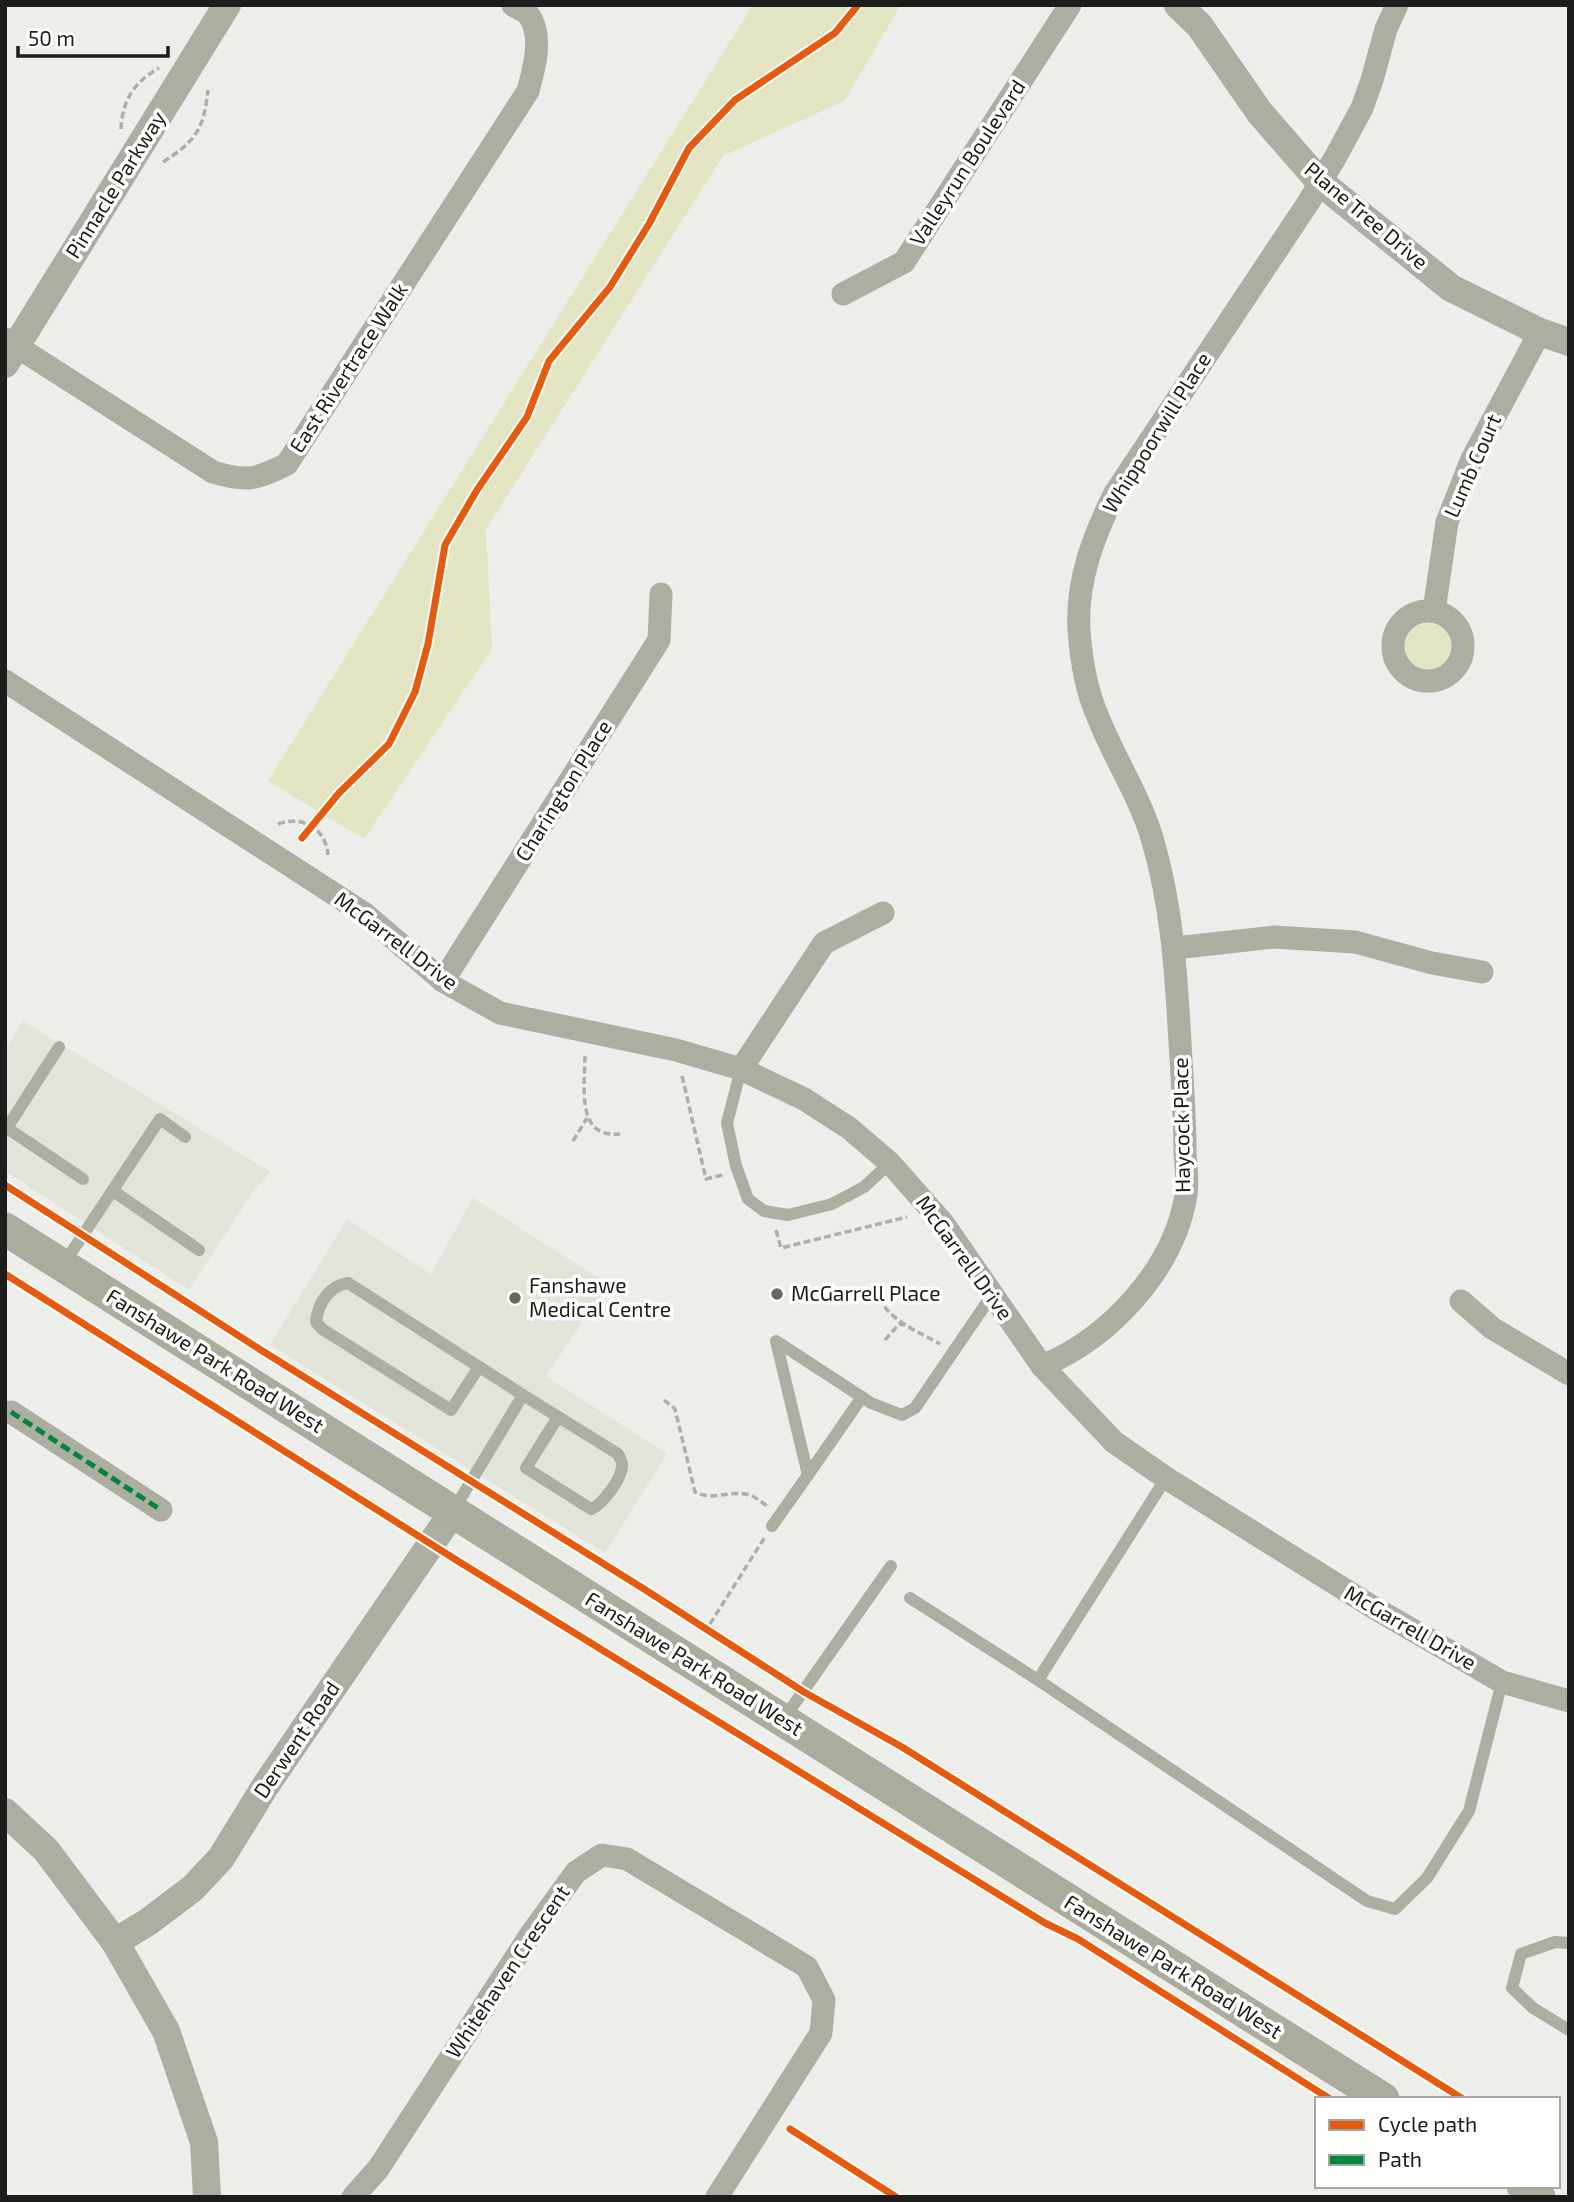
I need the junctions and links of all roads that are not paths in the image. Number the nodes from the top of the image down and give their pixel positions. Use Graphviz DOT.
graph roads {
  1 [pos="227,5"];
  2 [pos="513,5"];
  3 [pos="1070,5"];
  4 [pos="1178,5"];
  5 [pos="1397,5"];
  6 [pos="1320,182"];
  7 [pos="843,294"];
  8 [pos="1540,332"];
  9 [pos="1569,342"];
  10 [pos="9,350"];
  11 [pos="661,594"];
  12 [pos="1434,611"];
  13 [pos="5,681"];
  14 [pos="883,913"];
  15 [pos="1175,948"];
  16 [pos="1482,972"];
  17 [pos="443,981"];
  18 [pos="60,1047"];
  19 [pos="741,1069"];
  20 [pos="6,1130"];
  21 [pos="185,1137"];
  22 [pos="890,1163"];
  23 [pos="83,1179"];
  24 [pos="113,1191"];
  25 [pos="5,1229"];
  26 [pos="199,1250"];
  27 [pos="63,1265"];
  28 [pos="992,1295"];
  29 [pos="1461,1301"];
  30 [pos="1042,1366"];
  31 [pos="479,1367"];
  32 [pos="1569,1374"];
  33 [pos="523,1395"];
  34 [pos="862,1397"];
  35 [pos="11,1412"];
  36 [pos="558,1417"];
  37 [pos="808,1475"];
  38 [pos="1166,1478"];
  39 [pos="161,1510"];
  40 [pos="453,1511"];
  41 [pos="772,1526"];
  42 [pos="891,1566"];
  43 [pos="910,1598"];
  44 [pos="1038,1680"];
  45 [pos="1503,1682"];
  46 [pos="1569,1701"];
  47 [pos="783,1721"];
  48 [pos="5,1812"];
  49 [pos="115,1942"];
  50 [pos="1569,1943"];
  51 [pos="1569,2030"];
  52 [pos="1380,2097"];
  53 [pos="207,2197"];
  54 [pos="353,2197"];
  55 [pos="717,2197"];
  1 -- 10 [label="street, Pinnacle Parkway"];
  2 -- 10 [label="street, East Rivertrace Walk"];
  3 -- 7 [label="street, Valleyrun Boulevard"];
  4 -- 6 [label="street, Plane Tree Drive"];
  5 -- 6 [label="street, Whippoorwill Place"];
  6 -- 8 [label="street, Plane Tree Drive"];
  6 -- 15 [label="street, Whippoorwill Place"];
  8 -- 9 [label="street, Plane Tree Drive"];
  8 -- 12 [label="street, Lumb Court"];
  11 -- 17 [label="street, Charington Place"];
  13 -- 17 [label="street, McGarrell Drive"];
  14 -- 19 [label="street"];
  15 -- 16 [label="street"];
  15 -- 30 [label="street, Haycock Place"];
  17 -- 19 [label="street, McGarrell Drive"];
  18 -- 20 [label="lane"];
  19 -- 22 [label="street, McGarrell Drive"];
  19 -- 22 [label="lane"];
  20 -- 23 [label="lane"];
  21 -- 24 [label="lane"];
  22 -- 28 [label="street, McGarrell Drive"];
  24 -- 26 [label="lane"];
  24 -- 27 [label="lane"];
  25 -- 27 [label="main road, Fanshawe Park Road West"];
  27 -- 40 [label="main road, Fanshawe Park Road West"];
  28 -- 30 [label="street, McGarrell Drive"];
  28 -- 34 [label="lane"];
  29 -- 32 [label="street"];
  30 -- 38 [label="street, McGarrell Drive"];
  31 -- 31 [label="lane"];
  31 -- 33 [label="lane"];
  33 -- 36 [label="lane"];
  33 -- 40 [label="lane"];
  34 -- 37 [label="lane"];
  34 -- 37 [label="lane"];
  35 -- 39 [label="street"];
  36 -- 36 [label="lane"];
  37 -- 41 [label="lane"];
  38 -- 44 [label="lane"];
  38 -- 45 [label="street, McGarrell Drive"];
  40 -- 47 [label="main road, Fanshawe Park Road West"];
  40 -- 49 [label="street, Derwent Road"];
  42 -- 47 [label="lane"];
  43 -- 44 [label="lane"];
  44 -- 45 [label="lane"];
  45 -- 46 [label="street, McGarrell Drive"];
  47 -- 52 [label="main road, Fanshawe Park Road West"];
  48 -- 49 [label="street"];
  49 -- 53 [label="street"];
  50 -- 51 [label="lane"];
  54 -- 55 [label="street, Whitehaven Crescent"];
}
